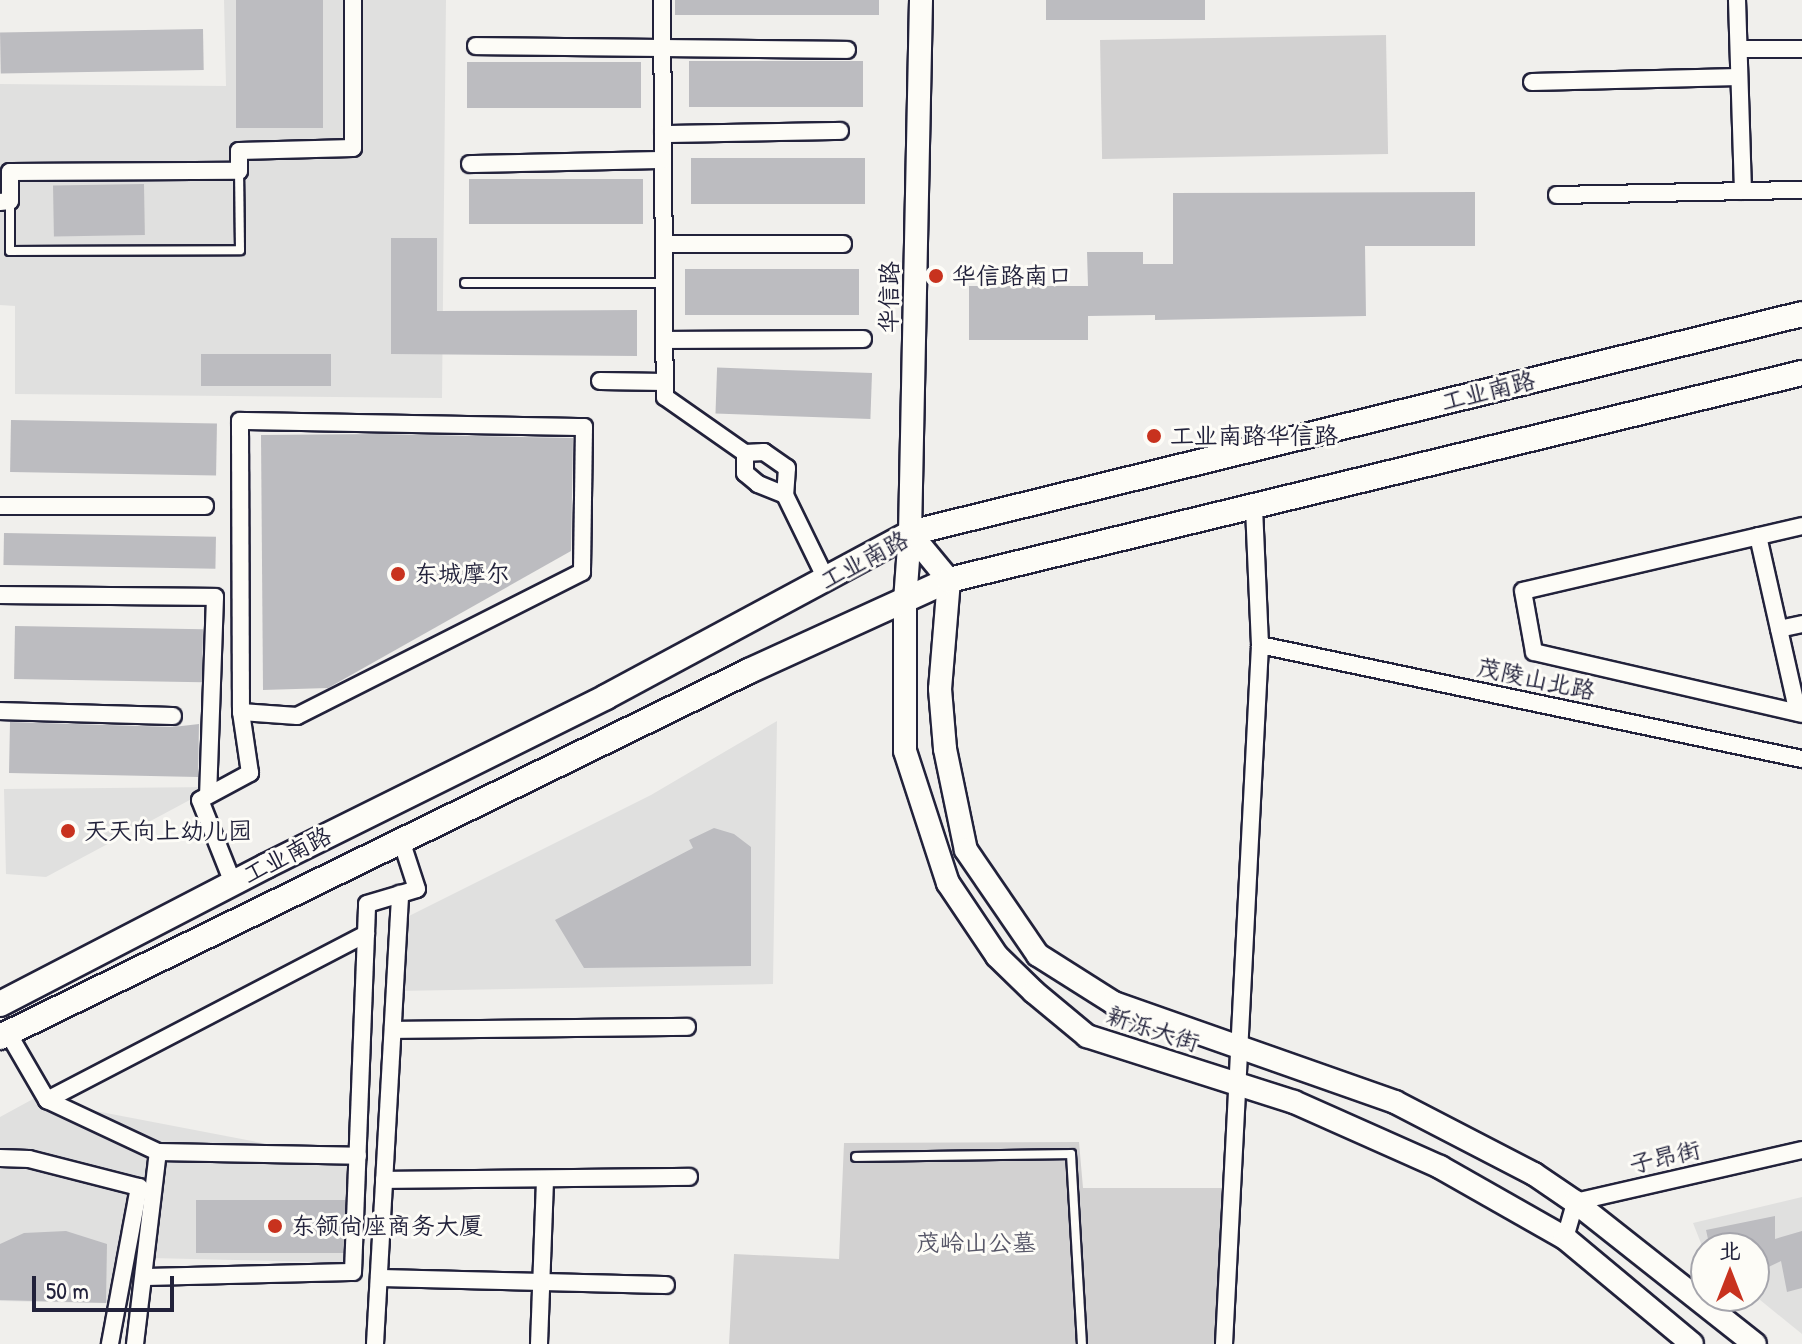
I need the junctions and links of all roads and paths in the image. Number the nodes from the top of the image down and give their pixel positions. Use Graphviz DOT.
graph roads {
  1 [pos="353,0"];
  2 [pos="662,0"];
  3 [pos="921,0"];
  4 [pos="1737,0"];
  5 [pos="476,46"];
  6 [pos="662,46"];
  7 [pos="1739,49"];
  8 [pos="1802,49"];
  9 [pos="847,50"];
  10 [pos="1739,77"];
  11 [pos="1532,82"];
  12 [pos="840,131"];
  13 [pos="663,134"];
  14 [pos="663,160"];
  15 [pos="470,164"];
  16 [pos="239,171"];
  17 [pos="1802,190"];
  18 [pos="1743,191"];
  19 [pos="1557,195"];
  20 [pos="5,202"];
  21 [pos="664,244"];
  22 [pos="843,244"];
  23 [pos="465,283"];
  24 [pos="664,283"];
  25 [pos="1802,314"];
  26 [pos="863,339"];
  27 [pos="665,340"];
  28 [pos="1802,373"];
  29 [pos="600,381"];
  30 [pos="665,382"];
  31 [pos="745,453"];
  32 [pos="785,495"];
  33 [pos="0,506"];
  34 [pos="205,506"];
  35 [pos="1254,506"];
  36 [pos="1802,526"];
  37 [pos="910,533"];
  38 [pos="1758,536"];
  39 [pos="826,579"];
  40 [pos="949,580"];
  41 [pos="0,595"];
  42 [pos="905,601"];
  43 [pos="1802,624"];
  44 [pos="1779,629"];
  45 [pos="1260,645"];
  46 [pos="0,711"];
  47 [pos="241,712"];
  48 [pos="1800,714"];
  49 [pos="173,716"];
  50 [pos="1802,759"];
  51 [pos="208,795"];
  52 [pos="402,843"];
  53 [pos="233,883"];
  54 [pos="400,894"];
  55 [pos="366,934"];
  56 [pos="0,1004"];
  57 [pos="687,1027"];
  58 [pos="393,1030"];
  59 [pos="4,1035"];
  60 [pos="1238,1049"];
  61 [pos="1240,1084"];
  62 [pos="47,1100"];
  63 [pos="1802,1150"];
  64 [pos="158,1152"];
  65 [pos="358,1156"];
  66 [pos="856,1157"];
  67 [pos="0,1158"];
  68 [pos="689,1177"];
  69 [pos="545,1179"];
  70 [pos="384,1180"];
  71 [pos="1575,1202"];
  72 [pos="1565,1238"];
  73 [pos="144,1277"];
  74 [pos="379,1278"];
  75 [pos="542,1282"];
  76 [pos="666,1285"];
  77 [pos="110,1344"];
  78 [pos="135,1344"];
  79 [pos="375,1344"];
  80 [pos="539,1344"];
  81 [pos="1082,1344"];
  82 [pos="1224,1344"];
  83 [pos="1692,1344"];
  84 [pos="1755,1344"];
  1 -- 16 [label="street"];
  2 -- 6 [label="street"];
  3 -- 37 [label="main road, 华信路"];
  4 -- 7 [label="street"];
  5 -- 6 [label="street"];
  6 -- 9 [label="street"];
  6 -- 13 [label="street"];
  7 -- 8 [label="street"];
  7 -- 10 [label="street"];
  10 -- 11 [label="street"];
  10 -- 18 [label="street"];
  12 -- 13 [label="street"];
  13 -- 14 [label="street"];
  14 -- 15 [label="street"];
  14 -- 21 [label="street"];
  16 -- 20 [label="street"];
  16 -- 20 [label="lane"];
  17 -- 18 [label="street"];
  18 -- 19 [label="street"];
  21 -- 22 [label="street"];
  21 -- 24 [label="street"];
  23 -- 24 [label="lane"];
  24 -- 27 [label="street"];
  25 -- 37 [label="main road, 工业南路"];
  26 -- 27 [label="street"];
  27 -- 30 [label="street"];
  28 -- 35 [label="main road, 工业南路"];
  29 -- 30 [label="street"];
  30 -- 31 [label="street"];
  31 -- 32 [label="street"];
  31 -- 32 [label="street"];
  32 -- 39 [label="street"];
  33 -- 34 [label="street"];
  35 -- 40 [label="main road, 工业南路"];
  35 -- 45 [label="street"];
  36 -- 38 [label="street"];
  37 -- 39 [label="main road, 工业南路"];
  37 -- 40 [label="main road"];
  37 -- 42 [label="main road, 新泺大街"];
  38 -- 44 [label="street"];
  38 -- 48 [label="street"];
  39 -- 53 [label="main road, 工业南路"];
  40 -- 42 [label="main road, 工业南路"];
  40 -- 60 [label="main road, 新泺大街"];
  41 -- 51 [label="street"];
  42 -- 52 [label="main road, 工业南路"];
  42 -- 61 [label="main road, 新泺大街"];
  43 -- 44 [label="street"];
  44 -- 48 [label="street"];
  45 -- 50 [label="street, 茂陵山北路"];
  45 -- 60 [label="street"];
  46 -- 49 [label="street"];
  47 -- 47 [label="street"];
  47 -- 51 [label="street"];
  51 -- 53 [label="street"];
  52 -- 54 [label="street"];
  52 -- 59 [label="main road, 工业南路"];
  53 -- 56 [label="main road, 工业南路"];
  54 -- 55 [label="street"];
  54 -- 58 [label="street"];
  55 -- 62 [label="street"];
  55 -- 65 [label="street"];
  57 -- 58 [label="street"];
  58 -- 70 [label="street"];
  59 -- 62 [label="street"];
  60 -- 61 [label="street"];
  60 -- 71 [label="main road, 新泺大街"];
  61 -- 72 [label="main road, 新泺大街"];
  61 -- 82 [label="street"];
  62 -- 64 [label="street"];
  63 -- 71 [label="street, 子昂街"];
  64 -- 65 [label="street"];
  64 -- 73 [label="street"];
  65 -- 73 [label="street"];
  66 -- 81 [label="lane"];
  67 -- 77 [label="street"];
  68 -- 69 [label="street"];
  69 -- 70 [label="street"];
  69 -- 75 [label="street"];
  70 -- 74 [label="street"];
  71 -- 72 [label="street"];
  71 -- 84 [label="main road, 新泺大街"];
  72 -- 83 [label="main road, 新泺大街"];
  73 -- 78 [label="street"];
  74 -- 75 [label="street"];
  74 -- 79 [label="street"];
  75 -- 76 [label="street"];
  75 -- 80 [label="street"];
}
